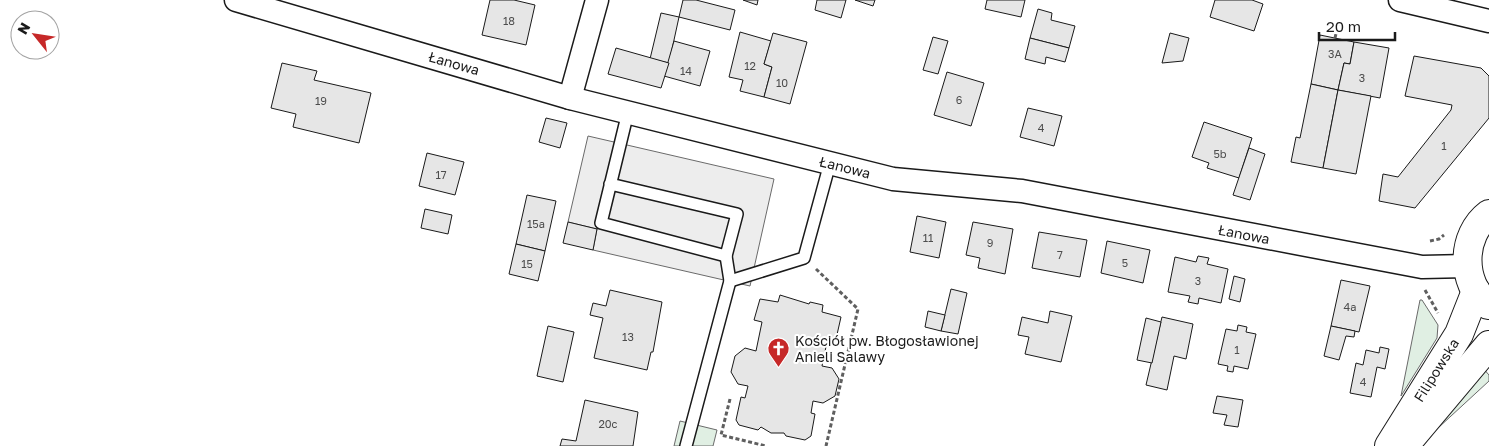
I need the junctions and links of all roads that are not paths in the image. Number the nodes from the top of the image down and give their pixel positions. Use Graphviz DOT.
graph roads {
  1 [pos="236,0"];
  2 [pos="597,0"];
  3 [pos="1400,0"];
  4 [pos="1489,21"];
  5 [pos="570,98"];
  6 [pos="628,112"];
  7 [pos="830,163"];
  8 [pos="610,184"];
  9 [pos="1489,214"];
  10 [pos="726,256"];
  11 [pos="730,281"];
  12 [pos="1477,288"];
  13 [pos="1489,345"];
  14 [pos="686,446"];
  15 [pos="1389,446"];
  16 [pos="1404,446"];
  1 -- 5 [label="street, Łanowa"];
  2 -- 5 [label="street"];
  3 -- 4 [label="street"];
  5 -- 6 [label="street, Łanowa"];
  6 -- 7 [label="street, Łanowa"];
  6 -- 8 [label="lane"];
  7 -- 11 [label="lane"];
  7 -- 12 [label="street, Łanowa"];
  8 -- 10 [label="lane"];
  8 -- 10 [label="lane"];
  9 -- 12 [label="street, Filipowska"];
  10 -- 11 [label="lane"];
  11 -- 14 [label="lane"];
  12 -- 15 [label="street, Filipowska"];
  13 -- 16 [label="street, Filipowska"];
}
